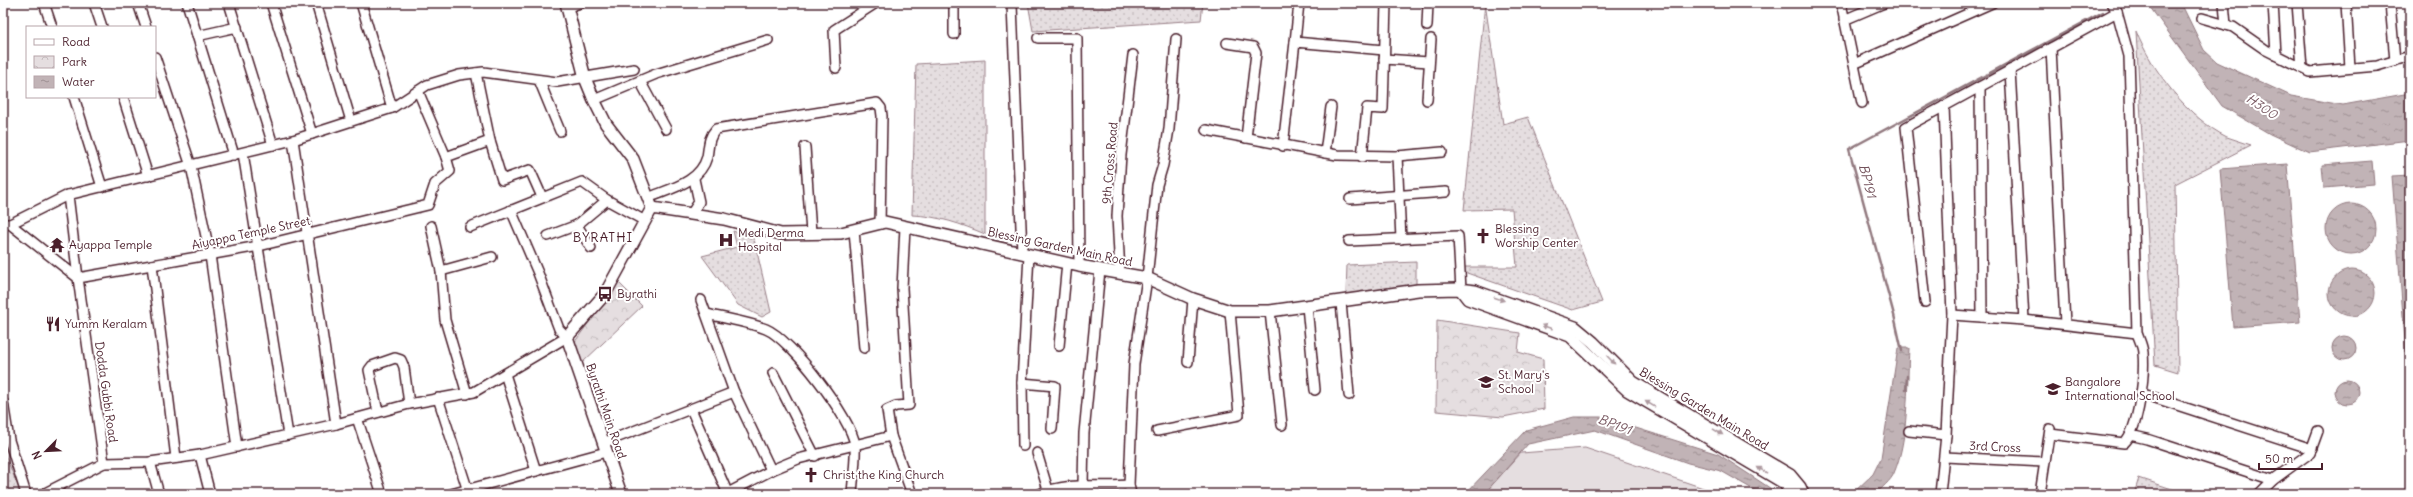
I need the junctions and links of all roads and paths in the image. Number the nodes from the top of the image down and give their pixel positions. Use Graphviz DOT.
graph roads {
  1 [pos="44,3"];
  2 [pos="94,3"];
  3 [pos="138,3"];
  4 [pos="187,3"];
  5 [pos="229,3"];
  6 [pos="271,3"];
  7 [pos="316,3"];
  8 [pos="361,3"];
  9 [pos="580,3"];
  10 [pos="876,3"];
  11 [pos="954,3"];
  12 [pos="1299,3"];
  13 [pos="1386,3"];
  14 [pos="1428,3"];
  15 [pos="1841,3"];
  16 [pos="1884,3"];
  17 [pos="1992,3"];
  18 [pos="2112,3"];
  19 [pos="2224,3"];
  20 [pos="2273,3"];
  21 [pos="2297,3"];
  22 [pos="2346,3"];
  23 [pos="2390,3"];
  24 [pos="567,5"];
  25 [pos="1012,5"];
  26 [pos="2117,12"];
  27 [pos="2202,18"];
  28 [pos="1844,20"];
  29 [pos="2226,25"];
  30 [pos="52,26"];
  31 [pos="102,26"];
  32 [pos="146,26"];
  33 [pos="1427,26"];
  34 [pos="237,27"];
  35 [pos="954,34"];
  36 [pos="197,36"];
  37 [pos="1038,38"];
  38 [pos="1176,39"];
  39 [pos="1431,39"];
  40 [pos="768,40"];
  41 [pos="1295,42"];
  42 [pos="1227,43"];
  43 [pos="2051,48"];
  44 [pos="1384,54"];
  45 [pos="1133,55"];
  46 [pos="2276,55"];
  47 [pos="2410,56"];
  48 [pos="156,60"];
  49 [pos="2395,61"];
  50 [pos="1429,62"];
  51 [pos="1854,64"];
  52 [pos="836,68"];
  53 [pos="2302,68"];
  54 [pos="2350,68"];
  55 [pos="634,69"];
  56 [pos="2010,70"];
  57 [pos="476,73"];
  58 [pos="585,78"];
  59 [pos="539,80"];
  60 [pos="640,81"];
  61 [pos="1980,87"];
  62 [pos="418,91"];
  63 [pos="74,98"];
  64 [pos="123,98"];
  65 [pos="594,100"];
  66 [pos="1427,100"];
  67 [pos="1862,103"];
  68 [pos="1944,106"];
  69 [pos="1331,107"];
  70 [pos="392,108"];
  71 [pos="351,121"];
  72 [pos="666,130"];
  73 [pos="1206,130"];
  74 [pos="560,131"];
  75 [pos="312,134"];
  76 [pos="1246,138"];
  77 [pos="293,140"];
  78 [pos="490,141"];
  79 [pos="273,145"];
  80 [pos="1283,146"];
  81 [pos="805,147"];
  82 [pos="1442,152"];
  83 [pos="1325,153"];
  84 [pos="238,154"];
  85 [pos="1397,156"];
  86 [pos="446,157"];
  87 [pos="1362,157"];
  88 [pos="192,166"];
  89 [pos="148,176"];
  90 [pos="694,179"];
  91 [pos="102,187"];
  92 [pos="1446,192"];
  93 [pos="68,195"];
  94 [pos="1400,195"];
  95 [pos="542,197"];
  96 [pos="1350,199"];
  97 [pos="607,200"];
  98 [pos="650,203"];
  99 [pos="511,210"];
  100 [pos="691,214"];
  101 [pos="645,221"];
  102 [pos="6,224"];
  103 [pos="880,224"];
  104 [pos="578,225"];
  105 [pos="431,226"];
  106 [pos="470,227"];
  107 [pos="905,227"];
  108 [pos="854,230"];
  109 [pos="811,233"];
  110 [pos="306,234"];
  111 [pos="548,236"];
  112 [pos="1401,239"];
  113 [pos="1349,242"];
  114 [pos="259,246"];
  115 [pos="591,248"];
  116 [pos="1025,254"];
  117 [pos="210,255"];
  118 [pos="492,257"];
  119 [pos="1067,263"];
  120 [pos="152,265"];
  121 [pos="1079,266"];
  122 [pos="1100,270"];
  123 [pos="441,271"];
  124 [pos="1120,273"];
  125 [pos="78,278"];
  126 [pos="1147,278"];
  127 [pos="1461,290"];
  128 [pos="701,300"];
  129 [pos="1193,300"];
  130 [pos="1341,302"];
  131 [pos="1925,302"];
  132 [pos="1307,306"];
  133 [pos="1230,311"];
  134 [pos="1270,311"];
  135 [pos="707,314"];
  136 [pos="1952,315"];
  137 [pos="1982,317"];
  138 [pos="2024,320"];
  139 [pos="2065,324"];
  140 [pos="2137,333"];
  141 [pos="567,337"];
  142 [pos="1059,346"];
  143 [pos="864,348"];
  144 [pos="1188,362"];
  145 [pos="773,373"];
  146 [pos="505,374"];
  147 [pos="1022,382"];
  148 [pos="1316,390"];
  149 [pos="734,392"];
  150 [pos="2140,393"];
  151 [pos="467,394"];
  152 [pos="1350,395"];
  153 [pos="438,398"];
  154 [pos="3,402"];
  155 [pos="409,404"];
  156 [pos="691,409"];
  157 [pos="378,412"];
  158 [pos="357,418"];
  159 [pos="336,424"];
  160 [pos="1282,425"];
  161 [pos="1052,429"];
  162 [pos="1157,431"];
  163 [pos="1909,431"];
  164 [pos="2318,431"];
  165 [pos="288,435"];
  166 [pos="1946,435"];
  167 [pos="2130,435"];
  168 [pos="891,436"];
  169 [pos="855,444"];
  170 [pos="237,446"];
  171 [pos="1023,446"];
  172 [pos="605,447"];
  173 [pos="2312,449"];
  174 [pos="1037,453"];
  175 [pos="200,455"];
  176 [pos="815,456"];
  177 [pos="1945,457"];
  178 [pos="176,458"];
  179 [pos="150,462"];
  180 [pos="2044,462"];
  181 [pos="104,463"];
  182 [pos="771,470"];
  183 [pos="536,471"];
  184 [pos="2273,480"];
  185 [pos="1128,484"];
  186 [pos="1085,485"];
  187 [pos="1048,490"];
  188 [pos="1071,490"];
  189 [pos="468,492"];
  190 [pos="26,494"];
  191 [pos="43,494"];
  192 [pos="159,494"];
  193 [pos="210,494"];
  194 [pos="382,494"];
  195 [pos="451,494"];
  196 [pos="621,494"];
  197 [pos="727,494"];
  198 [pos="852,494"];
  199 [pos="912,494"];
  200 [pos="1040,494"];
  201 [pos="1093,494"];
  202 [pos="1131,494"];
  203 [pos="1792,494"];
  204 [pos="1803,494"];
  205 [pos="1940,494"];
  206 [pos="2040,494"];
  207 [pos="2259,494"];
  1 -- 30 [label="street"];
  2 -- 31 [label="street"];
  3 -- 32 [label="street"];
  4 -- 36 [label="street"];
  5 -- 34 [label="street"];
  6 -- 75 [label="street"];
  7 -- 71 [label="street"];
  8 -- 70 [label="street"];
  9 -- 24 [label="street"];
  10 -- 52 [label="street"];
  11 -- 35 [label="street"];
  12 -- 41 [label="street"];
  13 -- 44 [label="street"];
  14 -- 33 [label="street"];
  15 -- 28 [label="street"];
  16 -- 28 [label="street"];
  17 -- 51 [label="street"];
  18 -- 26 [label="street"];
  19 -- 29 [label="street"];
  20 -- 46 [label="street"];
  21 -- 53 [label="street"];
  22 -- 54 [label="street"];
  23 -- 49 [label="street"];
  24 -- 58 [label="main road"];
  25 -- 116 [label="street"];
  26 -- 43 [label="street"];
  26 -- 140 [label="street"];
  27 -- 29 [label="street"];
  28 -- 51 [label="street"];
  29 -- 46 [label="street"];
  34 -- 36 [label="street"];
  34 -- 79 [label="street"];
  36 -- 84 [label="street"];
  37 -- 121 [label="street"];
  38 -- 126 [label="street"];
  39 -- 50 [label="street"];
  40 -- 60 [label="street"];
  41 -- 44 [label="street"];
  41 -- 80 [label="street"];
  42 -- 76 [label="street"];
  43 -- 56 [label="street"];
  43 -- 139 [label="street"];
  44 -- 50 [label="street"];
  44 -- 87 [label="street"];
  45 -- 124 [label="street, 9th Cross Road"];
  46 -- 53 [label="street"];
  47 -- 49 [label="street"];
  48 -- 88 [label="street"];
  49 -- 54 [label="street"];
  50 -- 66 [label="street"];
  51 -- 67 [label="street"];
  53 -- 54 [label="street"];
  55 -- 58 [label="street"];
  56 -- 61 [label="street"];
  56 -- 138 [label="street"];
  57 -- 59 [label="street"];
  57 -- 62 [label="street"];
  57 -- 78 [label="street"];
  58 -- 59 [label="street"];
  58 -- 65 [label="main road"];
  59 -- 74 [label="street"];
  60 -- 65 [label="street"];
  60 -- 72 [label="street"];
  61 -- 68 [label="street"];
  61 -- 137 [label="street"];
  62 -- 70 [label="street"];
  62 -- 86 [label="street"];
  63 -- 91 [label="street"];
  64 -- 89 [label="street"];
  65 -- 98 [label="main road"];
  68 -- 131 [label="street"];
  68 -- 136 [label="street"];
  69 -- 83 [label="street"];
  70 -- 71 [label="street"];
  71 -- 75 [label="street"];
  73 -- 76 [label="street"];
  75 -- 77 [label="street"];
  76 -- 80 [label="street"];
  77 -- 79 [label="street"];
  77 -- 110 [label="street"];
  78 -- 86 [label="street"];
  78 -- 95 [label="street"];
  79 -- 84 [label="street"];
  80 -- 83 [label="street"];
  81 -- 109 [label="street"];
  82 -- 85 [label="street"];
  83 -- 87 [label="street"];
  84 -- 88 [label="street"];
  84 -- 114 [label="street"];
  85 -- 87 [label="street"];
  85 -- 94 [label="street"];
  86 -- 110 [label="street, Aiyappa Temple Street"];
  88 -- 89 [label="street"];
  88 -- 117 [label="street"];
  89 -- 91 [label="street"];
  90 -- 98 [label="street"];
  90 -- 100 [label="street"];
  90 -- 103 [label="street"];
  91 -- 93 [label="street"];
  92 -- 94 [label="street"];
  93 -- 102 [label="street"];
  93 -- 125 [label="street, Dodda Gubbi Road"];
  94 -- 96 [label="street"];
  94 -- 112 [label="street"];
  95 -- 97 [label="street"];
  95 -- 99 [label="street"];
  97 -- 101 [label="street"];
  97 -- 104 [label="street"];
  98 -- 100 [label="main road, Blessing Garden Main Road"];
  98 -- 101 [label="main road"];
  99 -- 106 [label="street"];
  99 -- 141 [label="street"];
  100 -- 109 [label="main road, Blessing Garden Main Road"];
  101 -- 141 [label="main road"];
  102 -- 125 [label="street"];
  103 -- 107 [label="main road, Blessing Garden Main Road"];
  103 -- 108 [label="main road, Blessing Garden Main Road"];
  104 -- 111 [label="street"];
  104 -- 115 [label="street"];
  105 -- 123 [label="street"];
  107 -- 116 [label="main road, Blessing Garden Main Road"];
  107 -- 168 [label="street"];
  108 -- 109 [label="main road, Blessing Garden Main Road"];
  108 -- 143 [label="street"];
  110 -- 114 [label="street, Aiyappa Temple Street"];
  110 -- 159 [label="street"];
  112 -- 113 [label="street"];
  112 -- 127 [label="street"];
  114 -- 117 [label="street, Aiyappa Temple Street"];
  114 -- 165 [label="street"];
  116 -- 119 [label="main road, Blessing Garden Main Road"];
  116 -- 147 [label="street"];
  117 -- 120 [label="street, Aiyappa Temple Street"];
  117 -- 170 [label="street"];
  118 -- 123 [label="street"];
  119 -- 121 [label="main road, Blessing Garden Main Road"];
  119 -- 142 [label="street"];
  120 -- 125 [label="street, Aiyappa Temple Street"];
  120 -- 178 [label="street"];
  121 -- 122 [label="main road, Blessing Garden Main Road"];
  122 -- 124 [label="main road, Blessing Garden Main Road"];
  122 -- 186 [label="street"];
  123 -- 151 [label="street"];
  124 -- 126 [label="main road, Blessing Garden Main Road"];
  125 -- 181 [label="street, Dodda Gubbi Road"];
  126 -- 129 [label="main road, Blessing Garden Main Road"];
  126 -- 185 [label="street"];
  127 -- 130 [label="main road, Blessing Garden Main Road"];
  203 -- 127 [label="main road, Blessing Garden Main Road, one-way"];
  127 -- 204 [label="main road, Blessing Garden Main Road, one-way"];
  128 -- 135 [label="street"];
  129 -- 133 [label="main road, Blessing Garden Main Road"];
  129 -- 144 [label="street"];
  130 -- 132 [label="main road, Blessing Garden Main Road"];
  130 -- 152 [label="street"];
  132 -- 134 [label="main road, Blessing Garden Main Road"];
  132 -- 148 [label="street"];
  133 -- 134 [label="main road, Blessing Garden Main Road"];
  133 -- 162 [label="street"];
  134 -- 160 [label="street"];
  135 -- 149 [label="street"];
  135 -- 169 [label="street"];
  136 -- 137 [label="street"];
  136 -- 166 [label="street"];
  137 -- 138 [label="street"];
  138 -- 139 [label="street"];
  139 -- 140 [label="street"];
  140 -- 150 [label="street"];
  141 -- 146 [label="street"];
  141 -- 172 [label="main road, Byrathi Main Road"];
  145 -- 176 [label="street"];
  146 -- 151 [label="street"];
  146 -- 183 [label="street"];
  147 -- 161 [label="street"];
  147 -- 171 [label="street"];
  149 -- 156 [label="street"];
  149 -- 182 [label="street"];
  150 -- 167 [label="street"];
  150 -- 173 [label="street"];
  151 -- 153 [label="street"];
  153 -- 155 [label="street"];
  153 -- 189 [label="street"];
  154 -- 190 [label="street"];
  155 -- 157 [label="street"];
  155 -- 157 [label="street"];
  156 -- 172 [label="street"];
  156 -- 197 [label="street"];
  157 -- 158 [label="street"];
  158 -- 159 [label="street"];
  158 -- 194 [label="street"];
  159 -- 165 [label="street"];
  163 -- 166 [label="street"];
  164 -- 173 [label="street"];
  165 -- 170 [label="street"];
  166 -- 177 [label="street"];
  167 -- 180 [label="street"];
  167 -- 184 [label="street"];
  168 -- 169 [label="street"];
  168 -- 199 [label="street"];
  169 -- 176 [label="street"];
  169 -- 198 [label="street"];
  170 -- 175 [label="street"];
  172 -- 183 [label="street"];
  172 -- 196 [label="main road, Byrathi Main Road"];
  173 -- 184 [label="street"];
  174 -- 187 [label="street"];
  175 -- 178 [label="street"];
  175 -- 193 [label="street"];
  176 -- 182 [label="street"];
  177 -- 180 [label="street, 3rd Cross"];
  177 -- 205 [label="street"];
  178 -- 179 [label="street"];
  179 -- 181 [label="street"];
  179 -- 192 [label="street"];
  180 -- 206 [label="street"];
  181 -- 191 [label="street"];
  182 -- 197 [label="street"];
  183 -- 189 [label="street"];
  184 -- 207 [label="street"];
  185 -- 186 [label="street"];
  185 -- 202 [label="street"];
  186 -- 188 [label="street"];
  186 -- 201 [label="street"];
  187 -- 188 [label="street"];
  187 -- 200 [label="street"];
  189 -- 195 [label="street"];
}
